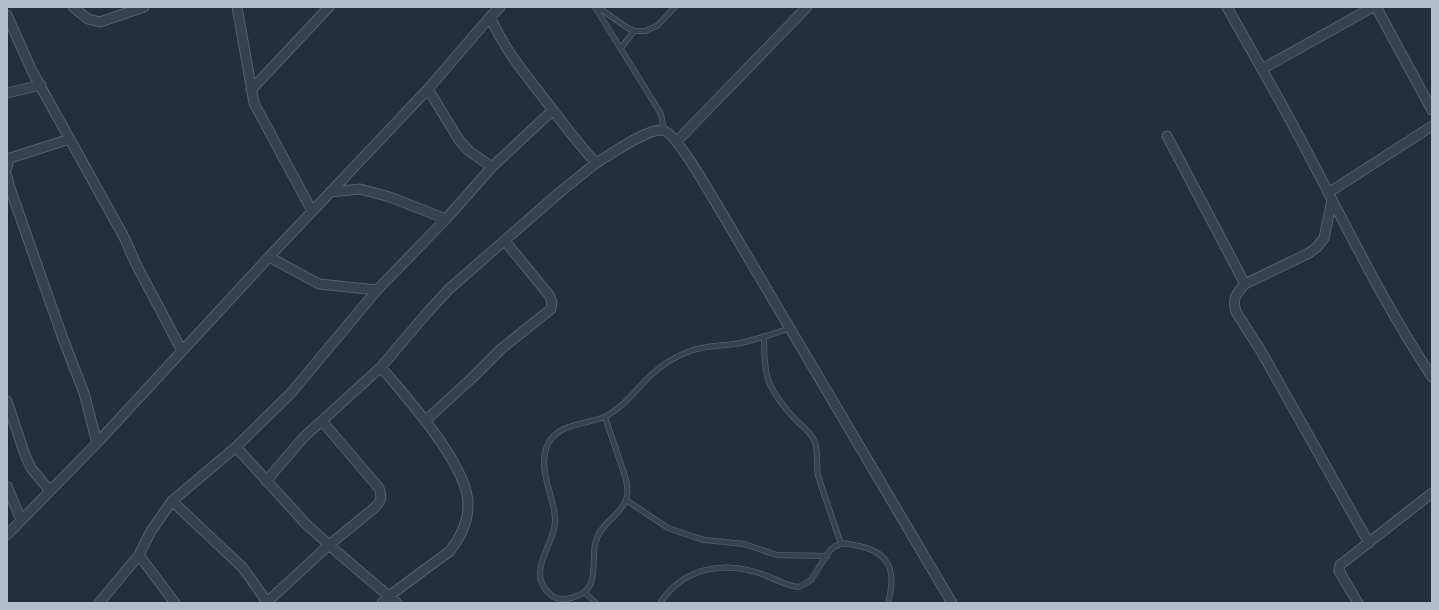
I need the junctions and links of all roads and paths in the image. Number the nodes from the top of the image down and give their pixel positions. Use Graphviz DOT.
graph roads {
  1 [pos="73,7"];
  2 [pos="144,7"];
  3 [pos="237,7"];
  4 [pos="329,7"];
  5 [pos="500,7"];
  6 [pos="597,7"];
  7 [pos="676,7"];
  8 [pos="807,7"];
  9 [pos="1227,7"];
  10 [pos="1374,7"];
  11 [pos="7,15"];
  12 [pos="490,17"];
  13 [pos="634,31"];
  14 [pos="621,48"];
  15 [pos="1262,69"];
  16 [pos="41,85"];
  17 [pos="428,89"];
  18 [pos="251,90"];
  19 [pos="7,93"];
  20 [pos="553,110"];
  21 [pos="1432,110"];
  22 [pos="1432,126"];
  23 [pos="664,130"];
  24 [pos="1168,136"];
  25 [pos="70,139"];
  26 [pos="677,141"];
  27 [pos="8,158"];
  28 [pos="596,163"];
  29 [pos="492,167"];
  30 [pos="7,168"];
  31 [pos="7,176"];
  32 [pos="330,192"];
  33 [pos="1330,197"];
  34 [pos="312,211"];
  35 [pos="446,219"];
  36 [pos="505,241"];
  37 [pos="269,257"];
  38 [pos="1245,284"];
  39 [pos="377,290"];
  40 [pos="790,328"];
  41 [pos="764,336"];
  42 [pos="182,351"];
  43 [pos="381,367"];
  44 [pos="1432,377"];
  45 [pos="7,401"];
  46 [pos="604,416"];
  47 [pos="322,421"];
  48 [pos="426,421"];
  49 [pos="97,443"];
  50 [pos="236,447"];
  51 [pos="266,481"];
  52 [pos="7,486"];
  53 [pos="50,491"];
  54 [pos="1432,493"];
  55 [pos="626,500"];
  56 [pos="172,501"];
  57 [pos="21,520"];
  58 [pos="7,535"];
  59 [pos="1369,543"];
  60 [pos="841,544"];
  61 [pos="329,545"];
  62 [pos="139,555"];
  63 [pos="826,556"];
  64 [pos="584,592"];
  65 [pos="389,596"];
  66 [pos="267,602"];
  67 [pos="99,603"];
  68 [pos="175,603"];
  69 [pos="382,603"];
  70 [pos="398,603"];
  71 [pos="596,603"];
  72 [pos="660,603"];
  73 [pos="888,603"];
  74 [pos="952,603"];
  75 [pos="1358,603"];
  1 -- 2 [label="street"];
  3 -- 18 [label="street"];
  4 -- 18 [label="street"];
  5 -- 12 [label="street"];
  6 -- 13 [label="lane"];
  6 -- 14 [label="lane"];
  7 -- 13 [label="lane"];
  8 -- 26 [label="street"];
  9 -- 15 [label="street"];
  10 -- 15 [label="street"];
  10 -- 21 [label="street"];
  11 -- 16 [label="street"];
  12 -- 17 [label="street"];
  12 -- 20 [label="street"];
  13 -- 14 [label="lane"];
  14 -- 23 [label="lane"];
  15 -- 33 [label="street"];
  16 -- 19 [label="street"];
  16 -- 25 [label="street"];
  17 -- 29 [label="street"];
  17 -- 32 [label="street"];
  18 -- 34 [label="street"];
  20 -- 28 [label="street"];
  20 -- 29 [label="street"];
  22 -- 33 [label="street"];
  23 -- 26 [label="street"];
  23 -- 28 [label="street"];
  24 -- 38 [label="street"];
  25 -- 27 [label="street"];
  25 -- 42 [label="street"];
  26 -- 40 [label="street"];
  27 -- 30 [label="street"];
  28 -- 36 [label="street"];
  29 -- 35 [label="street"];
  31 -- 49 [label="street"];
  32 -- 34 [label="street"];
  32 -- 35 [label="street"];
  33 -- 38 [label="street"];
  33 -- 44 [label="street"];
  34 -- 37 [label="street"];
  35 -- 39 [label="street"];
  36 -- 43 [label="street"];
  36 -- 48 [label="street"];
  37 -- 39 [label="street"];
  37 -- 42 [label="street"];
  38 -- 59 [label="street"];
  39 -- 50 [label="street"];
  40 -- 41 [label="lane"];
  40 -- 74 [label="street"];
  41 -- 46 [label="lane"];
  41 -- 60 [label="lane"];
  42 -- 49 [label="street"];
  43 -- 47 [label="street"];
  43 -- 48 [label="street"];
  45 -- 53 [label="street"];
  46 -- 55 [label="lane"];
  46 -- 64 [label="lane"];
  47 -- 51 [label="street"];
  47 -- 61 [label="street"];
  48 -- 65 [label="street"];
  49 -- 53 [label="street"];
  50 -- 51 [label="street"];
  50 -- 56 [label="street"];
  51 -- 61 [label="street"];
  52 -- 57 [label="street"];
  53 -- 57 [label="street"];
  54 -- 59 [label="street"];
  55 -- 63 [label="lane"];
  55 -- 64 [label="lane"];
  56 -- 62 [label="street"];
  56 -- 66 [label="street"];
  57 -- 58 [label="street"];
  59 -- 75 [label="street"];
  60 -- 63 [label="lane"];
  60 -- 73 [label="lane"];
  61 -- 65 [label="street"];
  61 -- 66 [label="street"];
  62 -- 67 [label="street"];
  62 -- 68 [label="street"];
  63 -- 72 [label="lane"];
  64 -- 71 [label="lane"];
  65 -- 69 [label="street"];
  65 -- 70 [label="street"];
}
